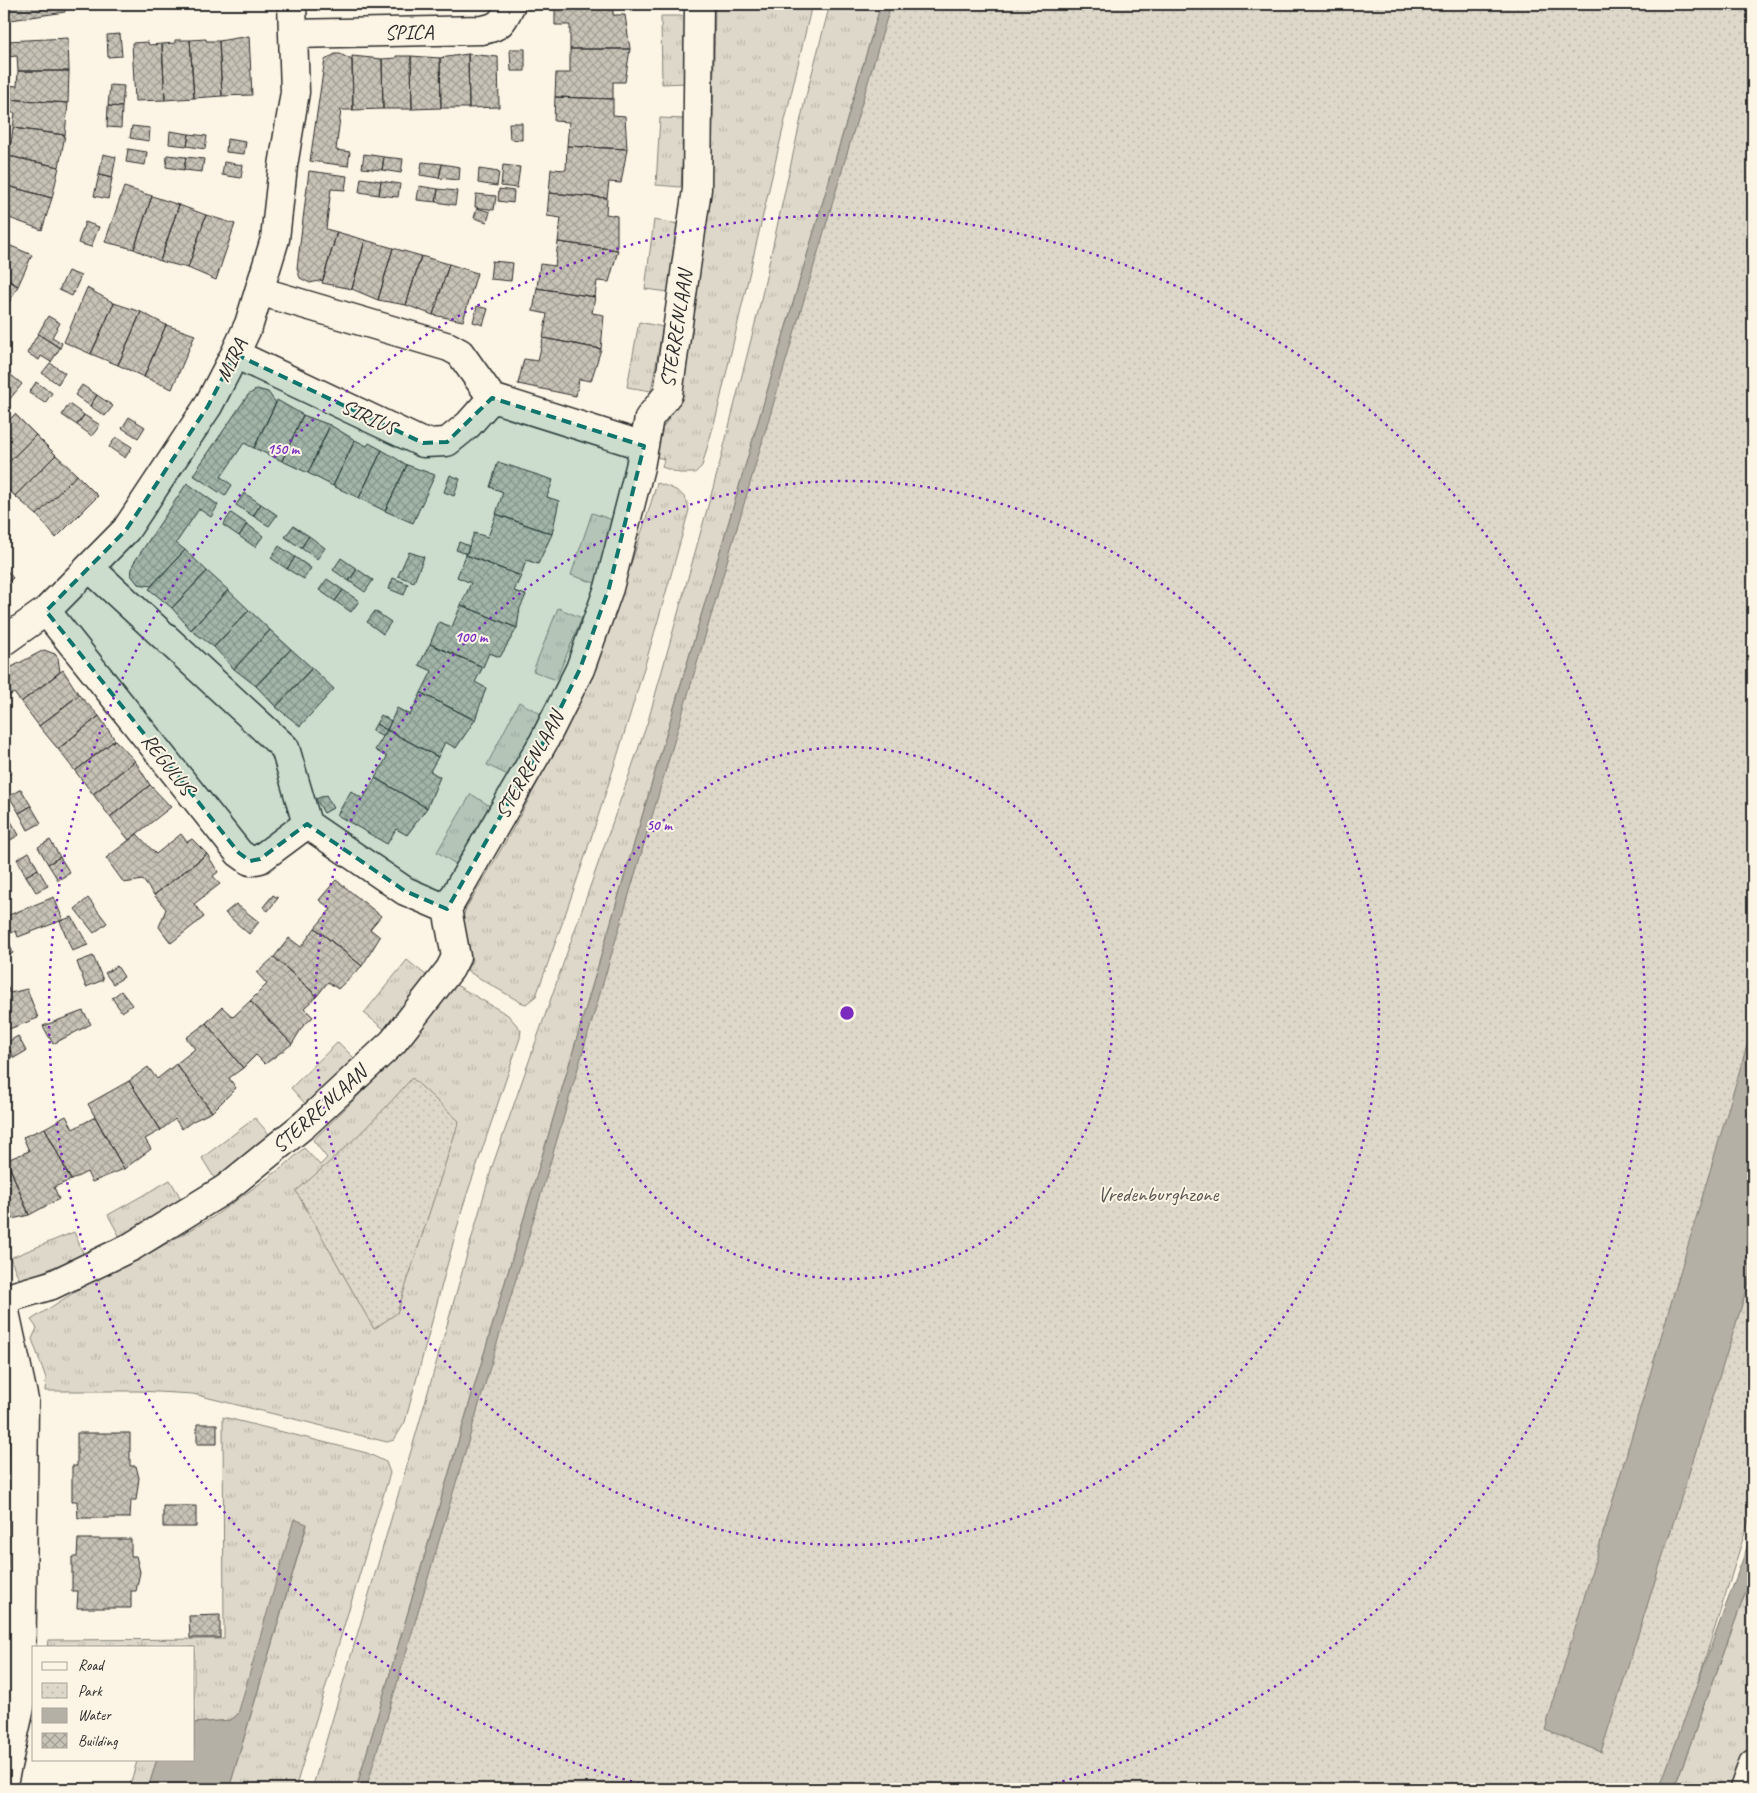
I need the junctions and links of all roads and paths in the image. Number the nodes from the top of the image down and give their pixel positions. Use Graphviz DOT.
graph roads {
  1 [pos="292,4"];
  2 [pos="511,4"];
  3 [pos="699,4"];
  4 [pos="293,34"];
  5 [pos="260,291"];
  6 [pos="236,354"];
  7 [pos="492,398"];
  8 [pos="644,446"];
  9 [pos="90,568"];
  10 [pos="46,610"];
  11 [pos="4,641"];
  12 [pos="307,824"];
  13 [pos="447,909"];
  14 [pos="4,1299"];
  15 [pos="4,1307"];
  16 [pos="12,1672"];
  17 [pos="1753,1764"];
  18 [pos="5,1767"];
  19 [pos="1744,1789"];
  1 -- 4 [label="street, MIRA"];
  2 -- 4 [label="street, SPICA"];
  3 -- 8 [label="street, STERRENLAAN"];
  4 -- 5 [label="street, MIRA"];
  5 -- 6 [label="street, MIRA"];
  5 -- 7 [label="street"];
  6 -- 7 [label="street, SIRIUS"];
  6 -- 9 [label="street, MIRA"];
  7 -- 8 [label="street"];
  8 -- 13 [label="street, STERRENLAAN"];
  9 -- 10 [label="street, MIRA"];
  9 -- 12 [label="street"];
  10 -- 11 [label="street, MIRA"];
  10 -- 12 [label="street, REGULUS"];
  12 -- 13 [label="street"];
  13 -- 14 [label="street, STERRENLAAN"];
  15 -- 16 [label="street"];
  16 -- 18 [label="street"];
  17 -- 19 [label="street"];
}
